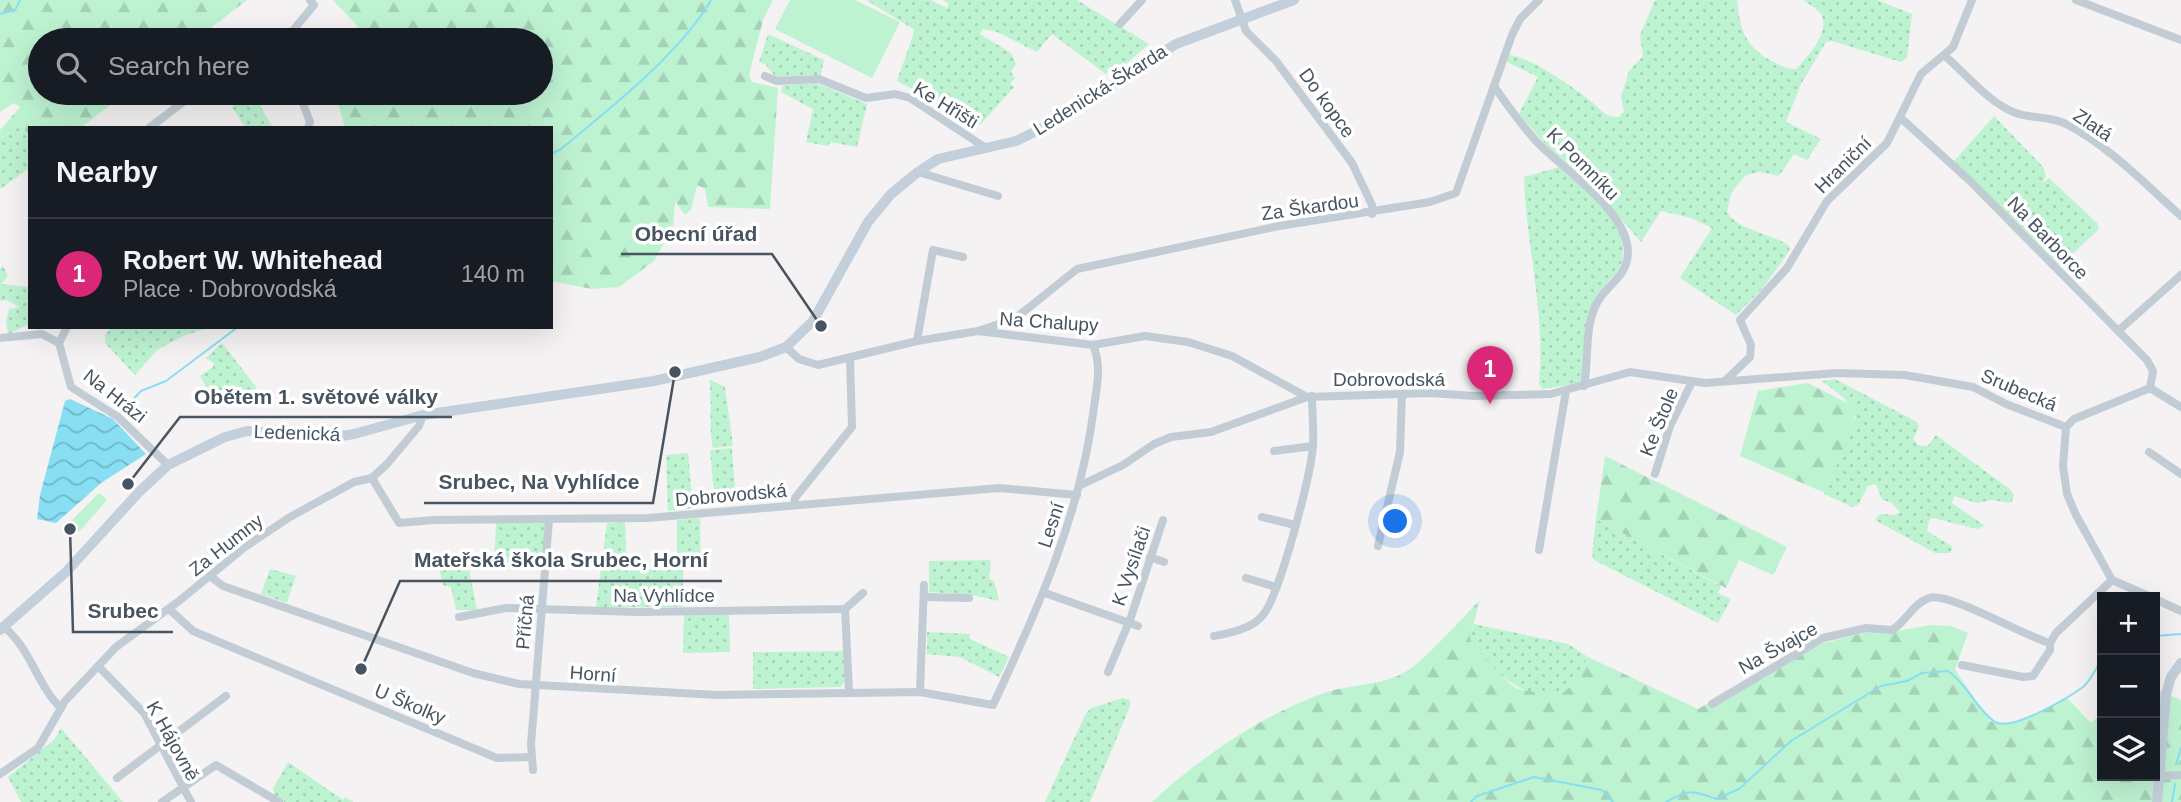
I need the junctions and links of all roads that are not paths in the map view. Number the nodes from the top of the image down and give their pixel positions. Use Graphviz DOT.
graph roads {
  1 [pos="310,0"];
  2 [pos="1142,0"];
  3 [pos="1235,0"];
  4 [pos="1294,0"];
  5 [pos="1539,0"];
  6 [pos="1972,0"];
  7 [pos="2077,0"];
  8 [pos="1240,20"];
  9 [pos="1120,24"];
  10 [pos="295,28"];
  11 [pos="2181,40"];
  12 [pos="1945,56"];
  13 [pos="765,76"];
  14 [pos="1494,86"];
  15 [pos="179,105"];
  16 [pos="304,105"];
  17 [pos="1902,119"];
  18 [pos="152,126"];
  19 [pos="309,126"];
  20 [pos="988,150"];
  21 [pos="918,172"];
  22 [pos="998,195"];
  23 [pos="1372,214"];
  24 [pos="2181,216"];
  25 [pos="963,257"];
  26 [pos="2181,275"];
  27 [pos="66,329"];
  28 [pos="978,331"];
  29 [pos="2118,331"];
  30 [pos="0,338"];
  31 [pos="917,341"];
  32 [pos="59,343"];
  33 [pos="1093,345"];
  34 [pos="786,346"];
  35 [pos="850,359"];
  36 [pos="1838,373"];
  37 [pos="1725,381"];
  38 [pos="1692,382"];
  39 [pos="1584,386"];
  40 [pos="2150,388"];
  41 [pos="1566,391"];
  42 [pos="1402,394"];
  43 [pos="1309,397"];
  44 [pos="2181,407"];
  45 [pos="423,415"];
  46 [pos="2066,427"];
  47 [pos="1313,446"];
  48 [pos="1274,451"];
  49 [pos="2149,452"];
  50 [pos="168,466"];
  51 [pos="1655,474"];
  52 [pos="2181,474"];
  53 [pos="372,478"];
  54 [pos="1081,485"];
  55 [pos="1077,495"];
  56 [pos="794,505"];
  57 [pos="1262,517"];
  58 [pos="549,520"];
  59 [pos="1163,520"];
  60 [pos="1295,525"];
  61 [pos="1378,547"];
  62 [pos="1539,550"];
  63 [pos="1150,557"];
  64 [pos="1164,562"];
  65 [pos="210,576"];
  66 [pos="1247,578"];
  67 [pos="2112,580"];
  68 [pos="924,585"];
  69 [pos="1276,587"];
  70 [pos="2139,592"];
  71 [pos="863,593"];
  72 [pos="1045,593"];
  73 [pos="924,597"];
  74 [pos="969,598"];
  75 [pos="2160,601"];
  76 [pos="542,608"];
  77 [pos="169,609"];
  78 [pos="845,609"];
  79 [pos="2181,611"];
  80 [pos="459,617"];
  81 [pos="1128,622"];
  82 [pos="1138,626"];
  83 [pos="2,628"];
  84 [pos="1214,636"];
  85 [pos="2050,643"];
  86 [pos="2181,663"];
  87 [pos="1962,664"];
  88 [pos="97,666"];
  89 [pos="1108,671"];
  90 [pos="535,686"];
  91 [pos="849,691"];
  92 [pos="920,692"];
  93 [pos="226,695"];
  94 [pos="1712,704"];
  95 [pos="993,705"];
  96 [pos="61,708"];
  97 [pos="160,747"];
  98 [pos="531,757"];
  99 [pos="533,770"];
  100 [pos="0,774"];
  101 [pos="2181,775"];
  102 [pos="2160,776"];
  103 [pos="117,778"];
  104 [pos="2159,781"];
  105 [pos="182,788"];
  106 [pos="162,802"];
  107 [pos="191,802"];
  108 [pos="279,802"];
  109 [pos="2157,802"];
  1 -- 10 [label="street"];
  2 -- 9 [label="street"];
  3 -- 8 [label="street"];
  4 -- 8 [label="main road, Ledenická-Škarda"];
  5 -- 14 [label="street, Za Škardou"];
  6 -- 12 [label="street, Hraniční"];
  7 -- 11 [label="street"];
  8 -- 20 [label="main road, Ledenická-Škarda"];
  8 -- 23 [label="street, Do kopce"];
  12 -- 17 [label="street, Hraniční"];
  12 -- 24 [label="street, Zlatá"];
  13 -- 20 [label="street, Ke Hřišti"];
  14 -- 23 [label="street, Za Škardou"];
  14 -- 39 [label="street, K Pomníku"];
  15 -- 18 [label="street"];
  16 -- 19 [label="street"];
  17 -- 29 [label="street, Na Barborce"];
  17 -- 37 [label="street, Hraniční"];
  20 -- 21 [label="main road, Ledenická-Škarda"];
  21 -- 22 [label="street"];
  21 -- 34 [label="main road, Ledenická-Škarda"];
  23 -- 28 [label="street, Za Škardou"];
  25 -- 31 [label="street"];
  26 -- 29 [label="street"];
  27 -- 32 [label="street"];
  28 -- 31 [label="street, Na Chalupy"];
  28 -- 33 [label="street, Na Chalupy"];
  29 -- 40 [label="street, Na Barborce"];
  30 -- 32 [label="street"];
  31 -- 35 [label="street, Na Chalupy"];
  32 -- 50 [label="street, Na Hrázi"];
  33 -- 43 [label="street, Na Chalupy"];
  33 -- 54 [label="street, Lesní"];
  34 -- 35 [label="street, Na Chalupy"];
  34 -- 45 [label="main road, Ledenická"];
  35 -- 56 [label="street"];
  36 -- 37 [label="street, Dobrovodská"];
  36 -- 46 [label="street, Srubecká"];
  37 -- 38 [label="street, Dobrovodská"];
  38 -- 39 [label="street, Dobrovodská"];
  38 -- 51 [label="street, Ke Štole"];
  39 -- 41 [label="street, Dobrovodská"];
  40 -- 44 [label="street"];
  40 -- 46 [label="street"];
  41 -- 42 [label="street, Dobrovodská"];
  41 -- 62 [label="street"];
  42 -- 43 [label="street, Dobrovodská"];
  42 -- 61 [label="street"];
  43 -- 47 [label="street"];
  43 -- 54 [label="street, Dobrovodská"];
  45 -- 50 [label="main road, Ledenická"];
  45 -- 53 [label="street, Za Humny"];
  46 -- 67 [label="street, Srubecká"];
  47 -- 48 [label="street"];
  47 -- 60 [label="street"];
  49 -- 52 [label="street"];
  50 -- 83 [label="main road, Ledenická"];
  53 -- 58 [label="street, Dobrovodská"];
  53 -- 65 [label="street, Za Humny"];
  54 -- 55 [label="street, Lesní"];
  55 -- 56 [label="street, Dobrovodská"];
  55 -- 72 [label="street, Lesní"];
  56 -- 58 [label="street, Dobrovodská"];
  57 -- 60 [label="street"];
  58 -- 76 [label="street, Příčná"];
  59 -- 63 [label="street, K Vysílači"];
  60 -- 69 [label="street"];
  63 -- 64 [label="street"];
  63 -- 81 [label="street, K Vysílači"];
  65 -- 77 [label="street, Za Humny"];
  65 -- 90 [label="street, Horní"];
  66 -- 69 [label="street"];
  67 -- 70 [label="street"];
  67 -- 85 [label="street"];
  68 -- 73 [label="street"];
  69 -- 84 [label="street"];
  71 -- 78 [label="street"];
  72 -- 81 [label="street, K Vysílači"];
  72 -- 95 [label="street, Lesní"];
  73 -- 74 [label="street"];
  73 -- 92 [label="street"];
  75 -- 79 [label="street"];
  76 -- 78 [label="street, Na Vyhlídce"];
  76 -- 80 [label="street, Na Vyhlídce"];
  76 -- 90 [label="street, Příčná"];
  77 -- 88 [label="street, Za Humny"];
  77 -- 98 [label="street, U Školky"];
  78 -- 91 [label="street"];
  81 -- 82 [label="street, K Vysílači"];
  81 -- 89 [label="street, K Vysílači"];
  83 -- 96 [label="street"];
  85 -- 87 [label="street"];
  85 -- 94 [label="street, Na Švajce"];
  86 -- 102 [label="main road"];
  88 -- 96 [label="street, Za Humny"];
  88 -- 97 [label="street, K Hájovně"];
  90 -- 91 [label="street, Horní"];
  90 -- 98 [label="street, Příčná"];
  91 -- 92 [label="street, Horní"];
  92 -- 95 [label="street, Horní"];
  93 -- 97 [label="street"];
  96 -- 100 [label="street, Za Humny"];
  97 -- 103 [label="street"];
  97 -- 105 [label="street, K Hájovně"];
  98 -- 99 [label="street, Příčná"];
  101 -- 102 [label="street"];
  104 -- 109 [label="main road"];
  105 -- 106 [label="street"];
  105 -- 107 [label="street, K Hájovně"];
  105 -- 108 [label="street"];
}
